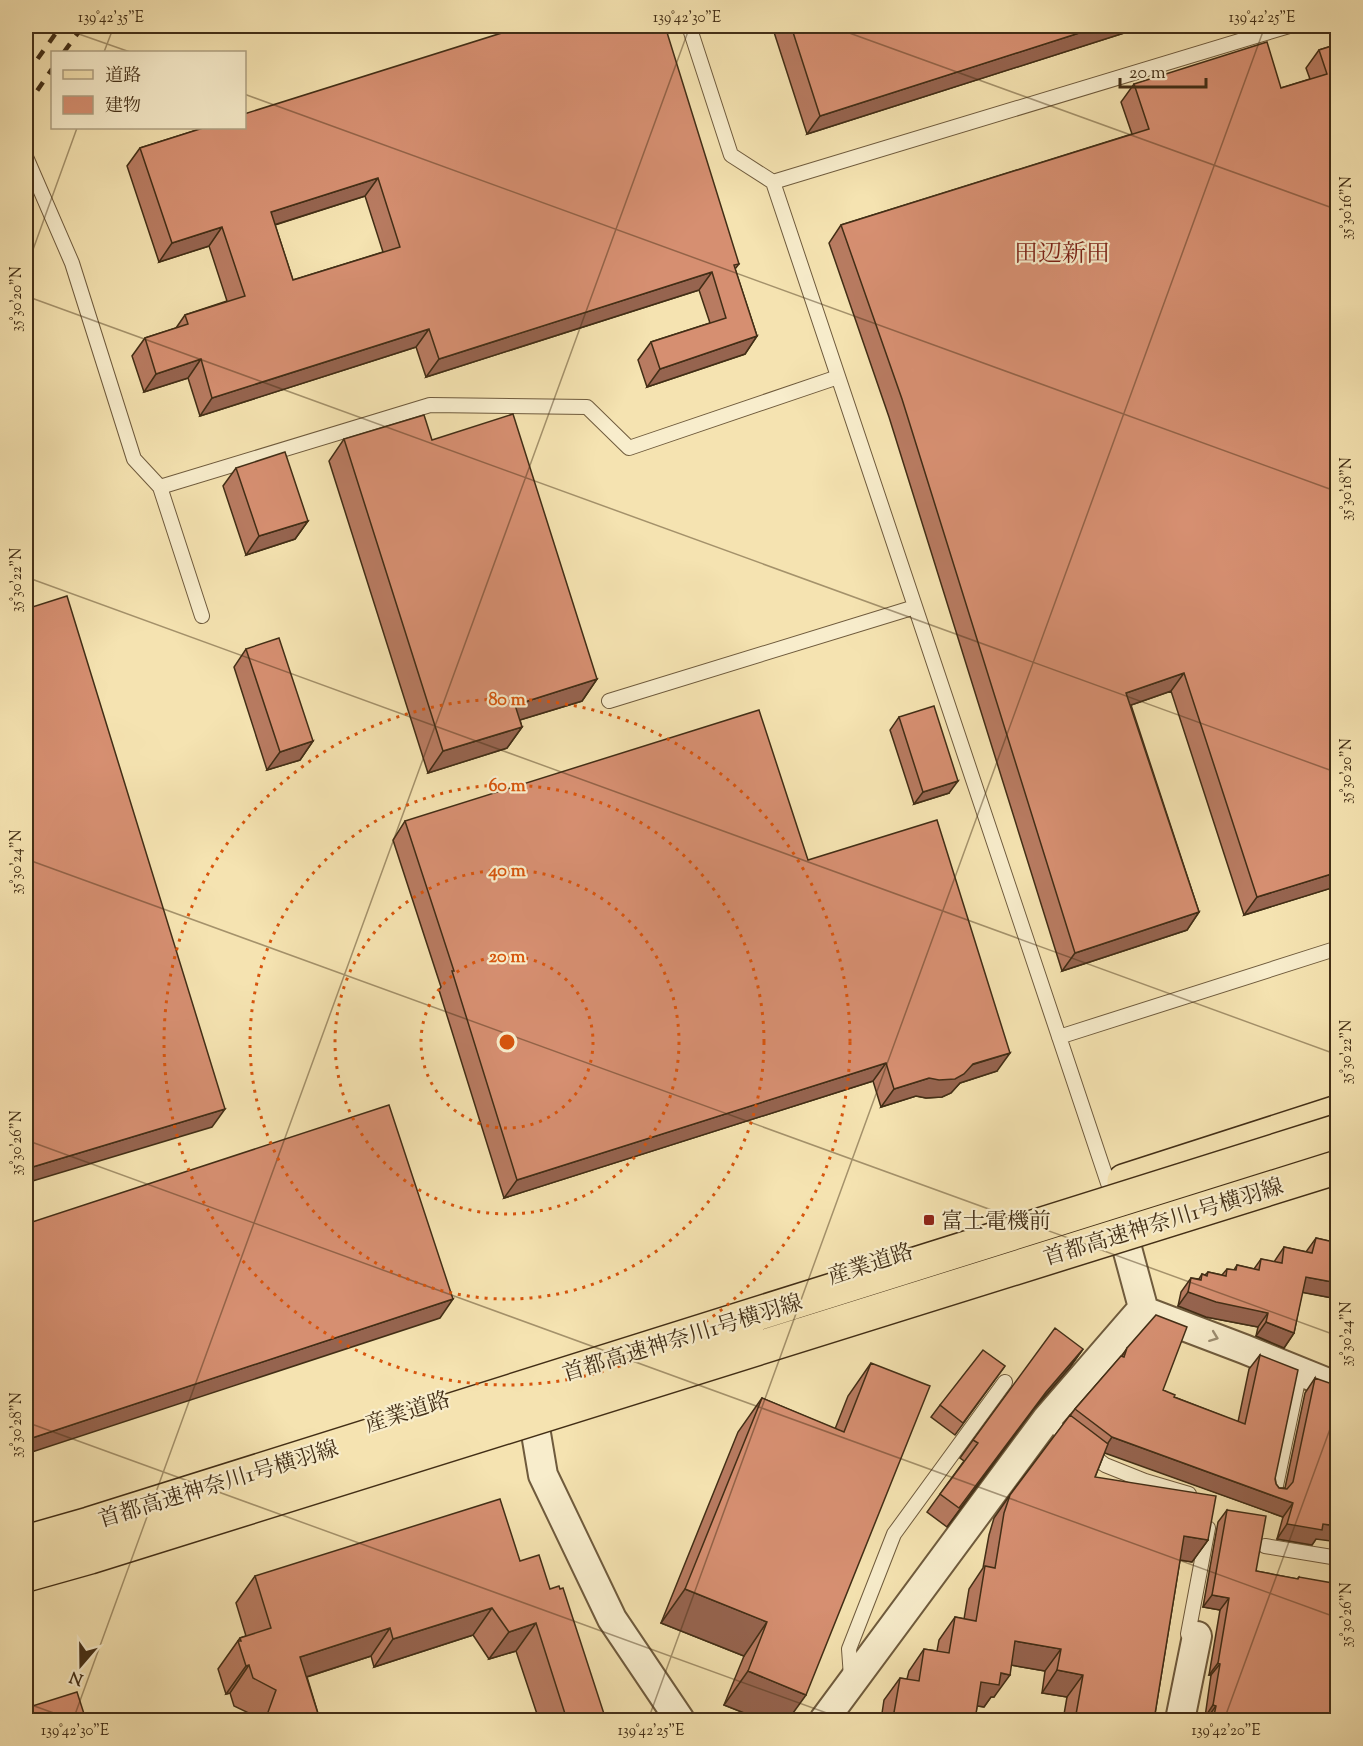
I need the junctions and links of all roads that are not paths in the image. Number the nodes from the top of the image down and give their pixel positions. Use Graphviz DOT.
graph roads {
  1 [pos="689,26"];
  2 [pos="1289,26"];
  3 [pos="26,157"];
  4 [pos="773,182"];
  5 [pos="838,376"];
  6 [pos="160,487"];
  7 [pos="915,607"];
  8 [pos="202,616"];
  9 [pos="609,701"];
  10 [pos="1338,948"];
  11 [pos="1059,1037"];
  12 [pos="1338,1112"];
  13 [pos="1338,1131"];
  14 [pos="1338,1169"];
  15 [pos="1112,1193"];
  16 [pos="1124,1236"];
  17 [pos="1144,1309"];
  18 [pos="1300,1371"];
  19 [pos="527,1372"];
  20 [pos="1005,1382"];
  21 [pos="1338,1387"];
  22 [pos="1046,1420"];
  23 [pos="535,1432"];
  24 [pos="1274,1495"];
  25 [pos="1202,1498"];
  26 [pos="1211,1513"];
  27 [pos="26,1533"];
  28 [pos="26,1542"];
  29 [pos="1265,1546"];
  30 [pos="1338,1558"];
  31 [pos="26,1575"];
  32 [pos="26,1584"];
  33 [pos="1197,1636"];
  34 [pos="851,1684"];
  35 [pos="680,1720"];
  36 [pos="824,1720"];
  37 [pos="1180,1720"];
  1 -- 4 [label="lane"];
  2 -- 4 [label="lane"];
  3 -- 6 [label="lane"];
  4 -- 5 [label="lane"];
  5 -- 6 [label="lane"];
  5 -- 7 [label="lane"];
  6 -- 8 [label="lane"];
  7 -- 9 [label="lane"];
  7 -- 11 [label="lane"];
  10 -- 11 [label="lane"];
  11 -- 15 [label="lane"];
  12 -- 15 [label="main road, 産業道路"];
  13 -- 28 [label="main road, 首都高速神奈川1号横羽線, bridge"];
  14 -- 16 [label="main road"];
  14 -- 31 [label="main road, 首都高速神奈川1号横羽線, bridge"];
  15 -- 16 [label="street"];
  15 -- 19 [label="main road, 産業道路"];
  16 -- 17 [label="street"];
  16 -- 23 [label="main road"];
  17 -- 18 [label="street, one-way"];
  17 -- 22 [label="street"];
  18 -- 21 [label="street"];
  18 -- 24 [label="lane"];
  19 -- 23 [label="street"];
  19 -- 27 [label="main road, 産業道路"];
  20 -- 34 [label="lane"];
  22 -- 25 [label="lane"];
  22 -- 34 [label="street"];
  23 -- 32 [label="main road"];
  23 -- 35 [label="street"];
  26 -- 33 [label="lane"];
  29 -- 30 [label="lane"];
  33 -- 37 [label="street"];
  34 -- 36 [label="street"];
}
